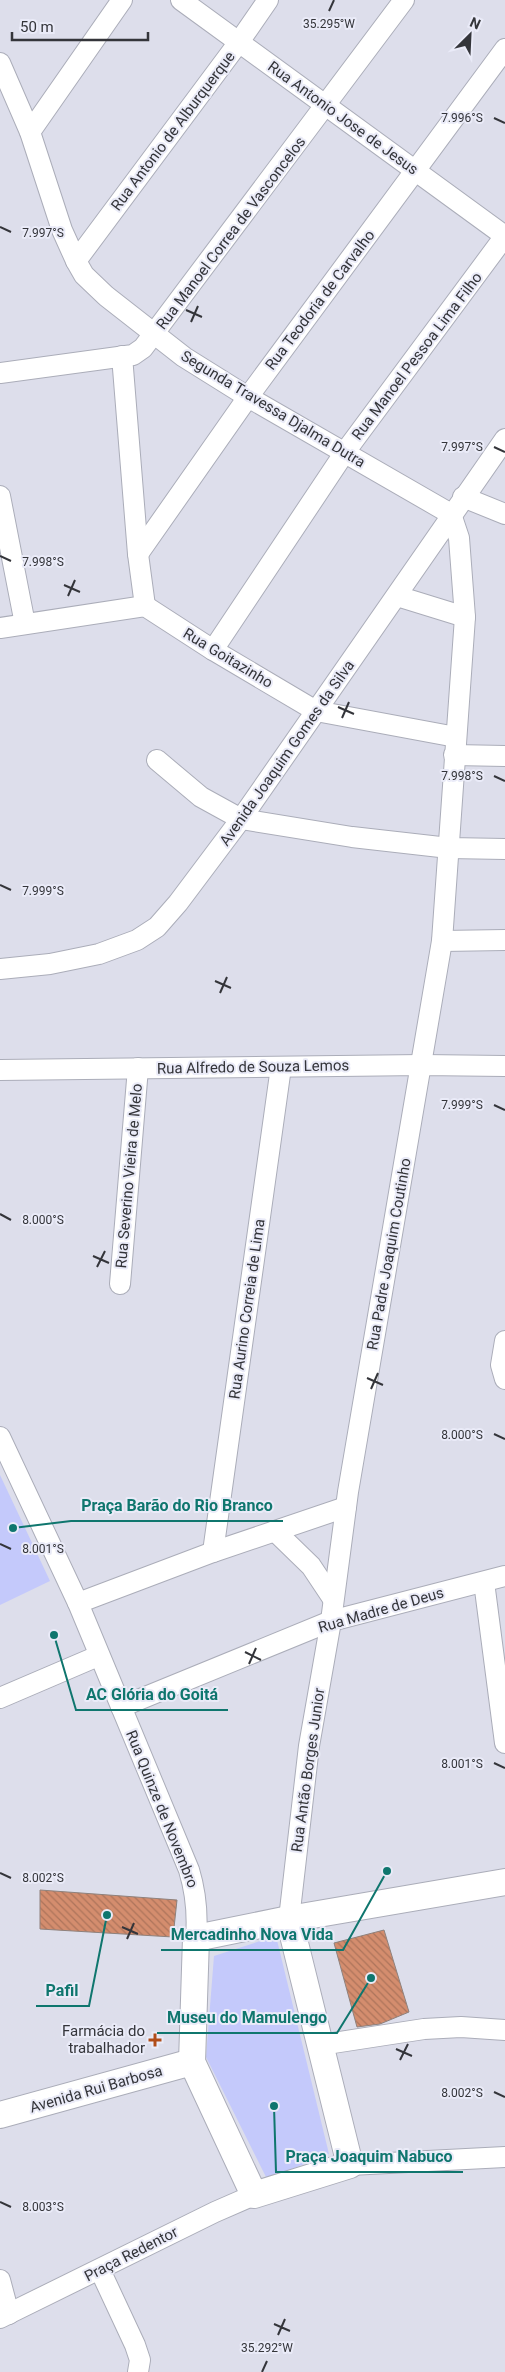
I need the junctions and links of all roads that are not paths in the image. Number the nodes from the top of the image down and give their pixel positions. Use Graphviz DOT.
graph roads {
  1 [pos="122,0"];
  2 [pos="181,0"];
  3 [pos="268,0"];
  4 [pos="404,0"];
  5 [pos="240,42"];
  6 [pos="505,49"];
  7 [pos="0,63"];
  8 [pos="326,106"];
  9 [pos="30,132"];
  10 [pos="416,171"];
  11 [pos="505,236"];
  12 [pos="76,261"];
  13 [pos="154,336"];
  14 [pos="122,356"];
  15 [pos="0,373"];
  16 [pos="248,398"];
  17 [pos="505,438"];
  18 [pos="345,452"];
  19 [pos="0,496"];
  20 [pos="463,497"];
  21 [pos="451,514"];
  22 [pos="505,514"];
  23 [pos="138,554"];
  24 [pos="397,596"];
  25 [pos="145,606"];
  26 [pos="465,617"];
  27 [pos="25,624"];
  28 [pos="0,628"];
  29 [pos="213,650"];
  30 [pos="316,711"];
  31 [pos="455,746"];
  32 [pos="505,756"];
  33 [pos="157,760"];
  34 [pos="242,820"];
  35 [pos="449,848"];
  36 [pos="505,849"];
  37 [pos="442,940"];
  38 [pos="505,940"];
  39 [pos="0,969"];
  40 [pos="422,1065"];
  41 [pos="505,1066"];
  42 [pos="281,1067"];
  43 [pos="138,1068"];
  44 [pos="0,1070"];
  45 [pos="120,1284"];
  46 [pos="505,1341"];
  47 [pos="505,1379"];
  48 [pos="0,1438"];
  49 [pos="346,1507"];
  50 [pos="275,1531"];
  51 [pos="213,1552"];
  52 [pos="505,1576"];
  53 [pos="484,1582"];
  54 [pos="333,1599"];
  55 [pos="78,1603"];
  56 [pos="331,1621"];
  57 [pos="98,1656"];
  58 [pos="0,1698"];
  59 [pos="121,1708"];
  60 [pos="505,1742"];
  61 [pos="505,1882"];
  62 [pos="289,1919"];
  63 [pos="196,1938"];
  64 [pos="505,2030"];
  65 [pos="320,2045"];
  66 [pos="192,2062"];
  67 [pos="0,2115"];
  68 [pos="505,2157"];
  69 [pos="350,2165"];
  70 [pos="254,2195"];
  71 [pos="100,2270"];
  72 [pos="0,2280"];
  73 [pos="4,2316"];
  74 [pos="138,2372"];
  1 -- 9 [label="street"];
  2 -- 5 [label="street, Rua Antonio Jose de Jesus"];
  3 -- 5 [label="street, Rua Antonio de Alburquerque"];
  4 -- 8 [label="street, Rua Manoel Correa de Vasconcelos"];
  5 -- 8 [label="street, Rua Antonio Jose de Jesus"];
  5 -- 12 [label="street, Rua Antonio de Alburquerque"];
  6 -- 10 [label="street, Rua Teodoria de Carvalho"];
  7 -- 9 [label="street, Segunda Travessa Djalma Dutra"];
  8 -- 10 [label="street, Rua Antonio Jose de Jesus"];
  8 -- 13 [label="street, Rua Manoel Correa de Vasconcelos"];
  9 -- 12 [label="street, Segunda Travessa Djalma Dutra"];
  10 -- 11 [label="street, Rua Antonio Jose de Jesus"];
  10 -- 16 [label="street, Rua Teodoria de Carvalho"];
  11 -- 18 [label="street, Rua Manoel Pessoa Lima Filho"];
  12 -- 13 [label="street, Segunda Travessa Djalma Dutra"];
  13 -- 14 [label="street, Rua Manoel Correa de Vasconcelos"];
  13 -- 16 [label="street, Segunda Travessa Djalma Dutra"];
  14 -- 15 [label="street, Rua Manoel Correa de Vasconcelos"];
  14 -- 23 [label="street"];
  16 -- 18 [label="street, Segunda Travessa Djalma Dutra"];
  16 -- 23 [label="street, Rua Teodoria de Carvalho"];
  17 -- 20 [label="street, Avenida Joaquim Gomes da Silva"];
  18 -- 21 [label="street, Segunda Travessa Djalma Dutra"];
  18 -- 29 [label="street, Rua Manoel Pessoa Lima Filho"];
  19 -- 27 [label="street"];
  20 -- 21 [label="street, Avenida Joaquim Gomes da Silva"];
  20 -- 22 [label="street"];
  21 -- 24 [label="street, Avenida Joaquim Gomes da Silva"];
  21 -- 26 [label="street, Rua Padre Joaquim Coutinho"];
  23 -- 25 [label="street"];
  24 -- 26 [label="street"];
  24 -- 30 [label="street, Avenida Joaquim Gomes da Silva"];
  25 -- 27 [label="street"];
  25 -- 29 [label="street, Rua Goitazinho"];
  26 -- 31 [label="street, Rua Padre Joaquim Coutinho"];
  27 -- 28 [label="street"];
  29 -- 30 [label="street, Rua Goitazinho"];
  30 -- 31 [label="street, Rua Goitazinho"];
  30 -- 34 [label="street, Avenida Joaquim Gomes da Silva"];
  31 -- 32 [label="street, Rua Goitazinho"];
  31 -- 35 [label="street, Rua Padre Joaquim Coutinho"];
  33 -- 34 [label="street"];
  34 -- 35 [label="street"];
  34 -- 39 [label="street, Avenida Joaquim Gomes da Silva"];
  35 -- 36 [label="street"];
  35 -- 37 [label="street, Rua Padre Joaquim Coutinho"];
  37 -- 38 [label="street"];
  37 -- 40 [label="street, Rua Padre Joaquim Coutinho"];
  40 -- 41 [label="street, Rua Alfredo de Souza Lemos"];
  40 -- 42 [label="street, Rua Alfredo de Souza Lemos"];
  40 -- 49 [label="street, Rua Padre Joaquim Coutinho"];
  42 -- 43 [label="street, Rua Alfredo de Souza Lemos"];
  42 -- 51 [label="street, Rua Aurino Correia de Lima"];
  43 -- 44 [label="street, Rua Alfredo de Souza Lemos"];
  43 -- 45 [label="street, Rua Severino Vieira de Melo"];
  46 -- 47 [label="street"];
  48 -- 55 [label="street, Rua Quinze de Novembro"];
  49 -- 50 [label="street"];
  49 -- 54 [label="street, Rua Padre Joaquim Coutinho"];
  50 -- 51 [label="street"];
  50 -- 54 [label="street"];
  51 -- 55 [label="street"];
  52 -- 53 [label="street, Rua Madre de Deus"];
  53 -- 56 [label="street, Rua Madre de Deus"];
  53 -- 60 [label="street"];
  54 -- 56 [label="street, Rua Padre Joaquim Coutinho"];
  55 -- 57 [label="street, Rua Quinze de Novembro"];
  56 -- 59 [label="street, Rua Madre de Deus"];
  56 -- 62 [label="street, Rua Antão Borges Junior"];
  57 -- 58 [label="street"];
  57 -- 59 [label="street, Rua Quinze de Novembro"];
  59 -- 63 [label="street, Rua Quinze de Novembro"];
  61 -- 62 [label="main road"];
  62 -- 63 [label="main road"];
  62 -- 65 [label="main road"];
  63 -- 66 [label="main road"];
  64 -- 65 [label="street"];
  65 -- 69 [label="main road"];
  66 -- 67 [label="main road, Avenida Rui Barbosa"];
  66 -- 70 [label="main road"];
  68 -- 69 [label="street"];
  69 -- 70 [label="main road"];
  70 -- 71 [label="street, Praça Redentor"];
  71 -- 73 [label="street, Praça Redentor"];
  71 -- 74 [label="street"];
  72 -- 73 [label="street, Praça Redentor"];
}
